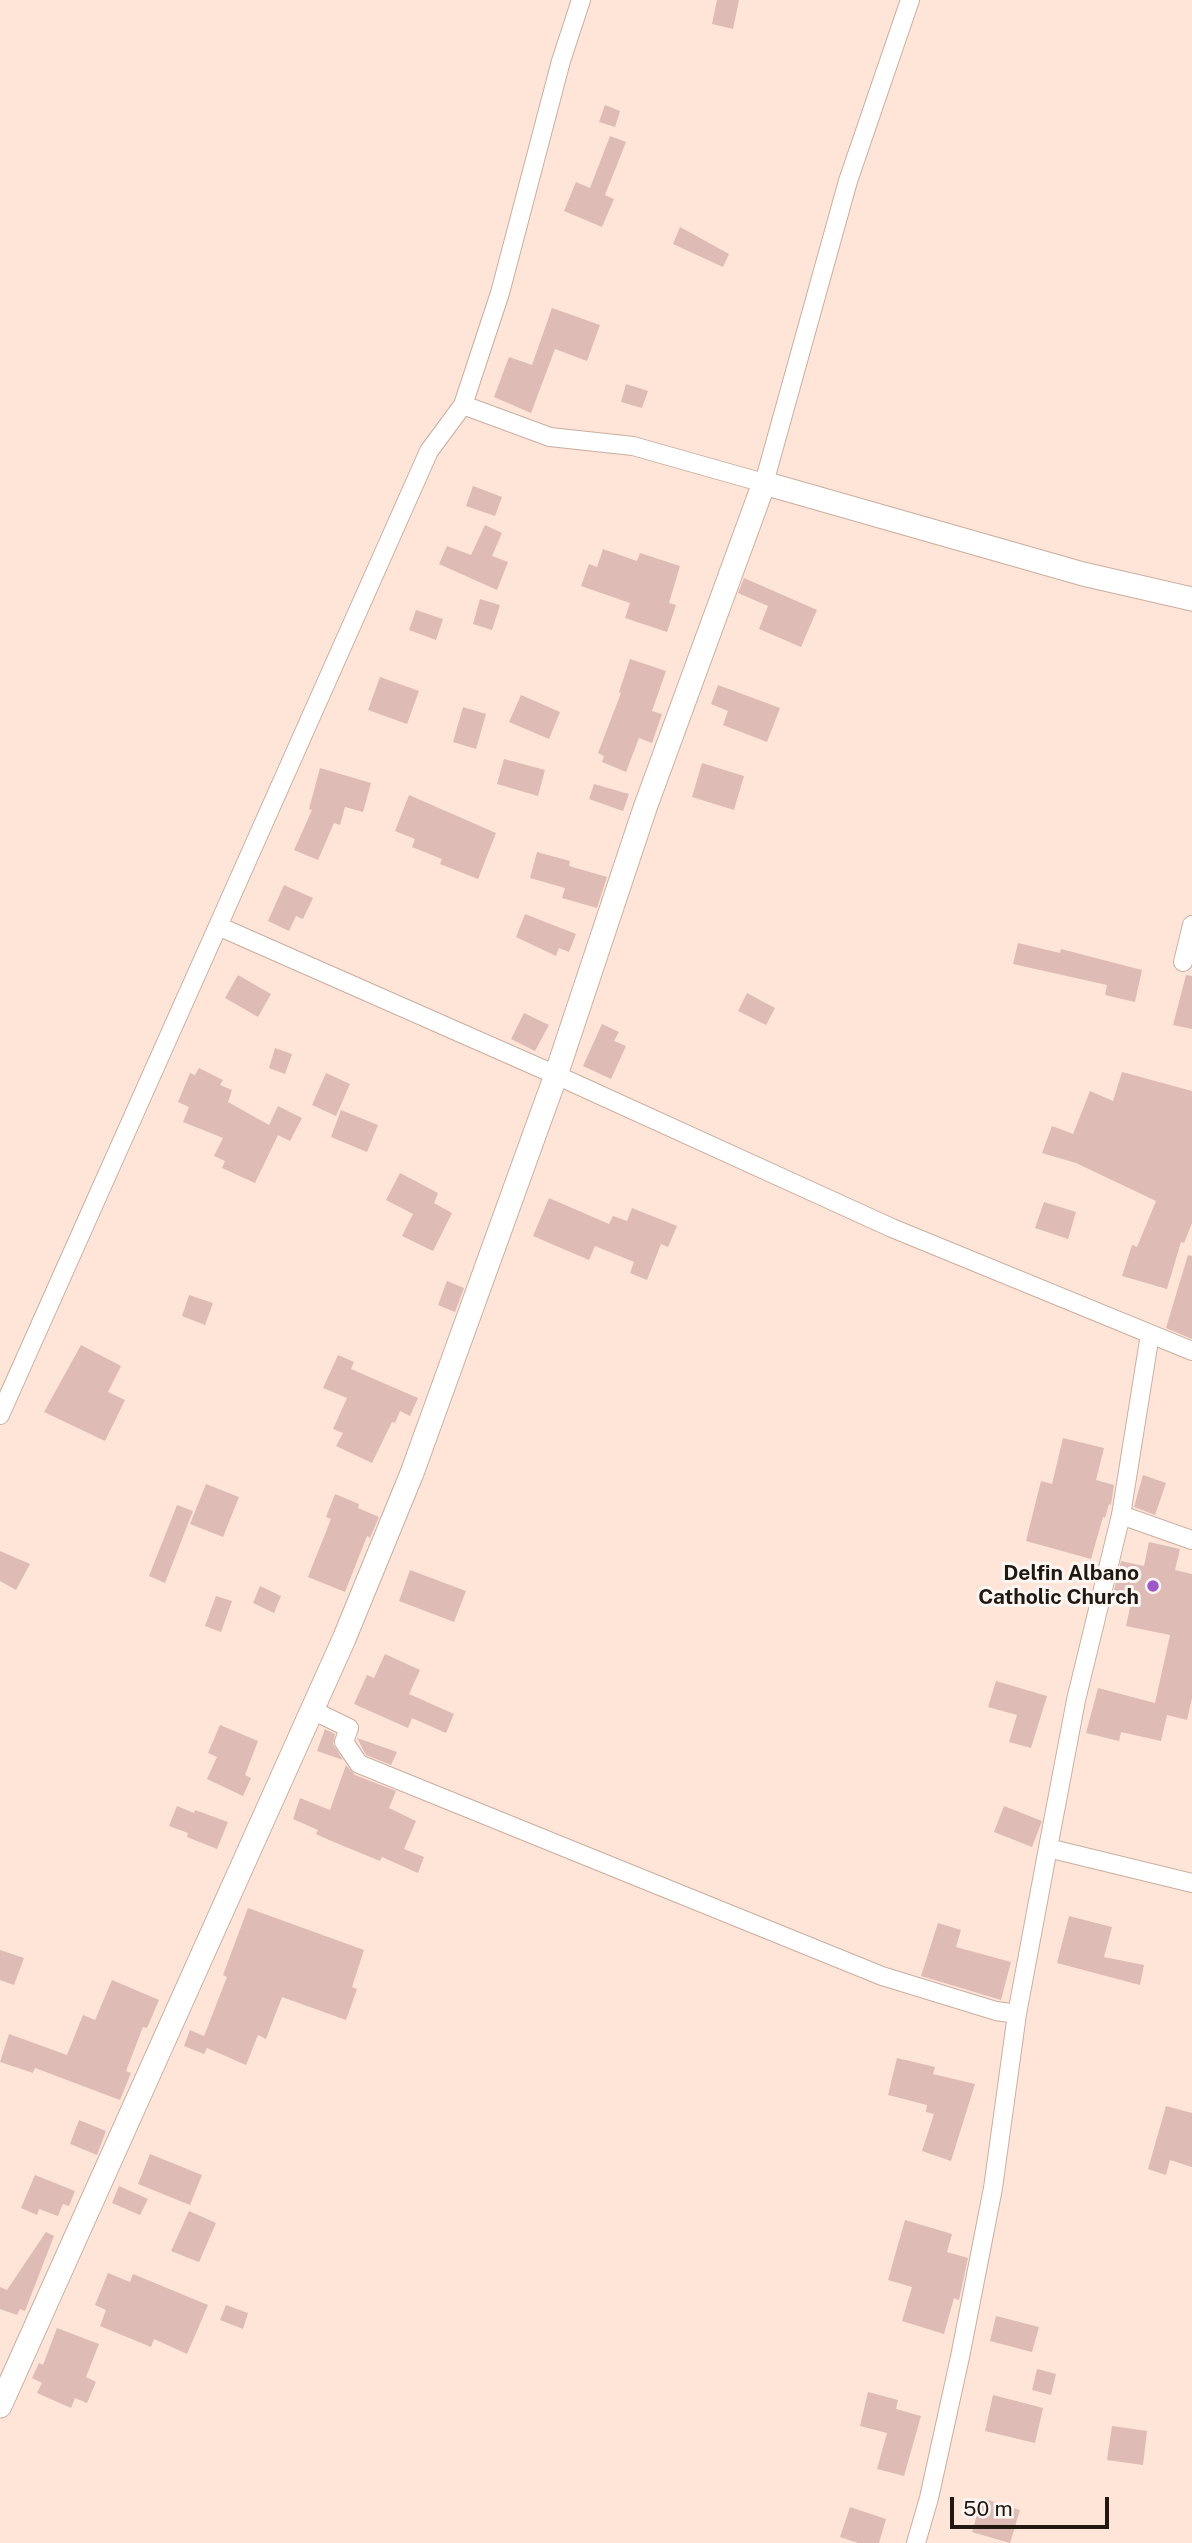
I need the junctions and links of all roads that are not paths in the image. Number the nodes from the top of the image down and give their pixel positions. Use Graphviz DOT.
graph roads {
  1 [pos="582,0"];
  2 [pos="910,0"];
  3 [pos="463,404"];
  4 [pos="764,483"];
  5 [pos="1192,599"];
  6 [pos="1192,925"];
  7 [pos="218,926"];
  8 [pos="1183,962"];
  9 [pos="556,1075"];
  10 [pos="1150,1334"];
  11 [pos="1192,1351"];
  12 [pos="0,1415"];
  13 [pos="1121,1516"];
  14 [pos="1192,1540"];
  15 [pos="312,1710"];
  16 [pos="1048,1848"];
  17 [pos="1192,1883"];
  18 [pos="1017,2014"];
  19 [pos="0,2406"];
  20 [pos="916,2543"];
  1 -- 3 [label="street"];
  2 -- 4 [label="street"];
  3 -- 4 [label="street"];
  3 -- 7 [label="street"];
  4 -- 5 [label="street"];
  4 -- 9 [label="street"];
  6 -- 8 [label="street"];
  7 -- 9 [label="street"];
  7 -- 12 [label="street"];
  9 -- 10 [label="street"];
  9 -- 15 [label="street"];
  10 -- 11 [label="street"];
  10 -- 13 [label="street"];
  13 -- 14 [label="street"];
  13 -- 16 [label="street"];
  15 -- 18 [label="street"];
  15 -- 19 [label="street"];
  16 -- 17 [label="street"];
  16 -- 18 [label="street"];
  18 -- 20 [label="street"];
}
